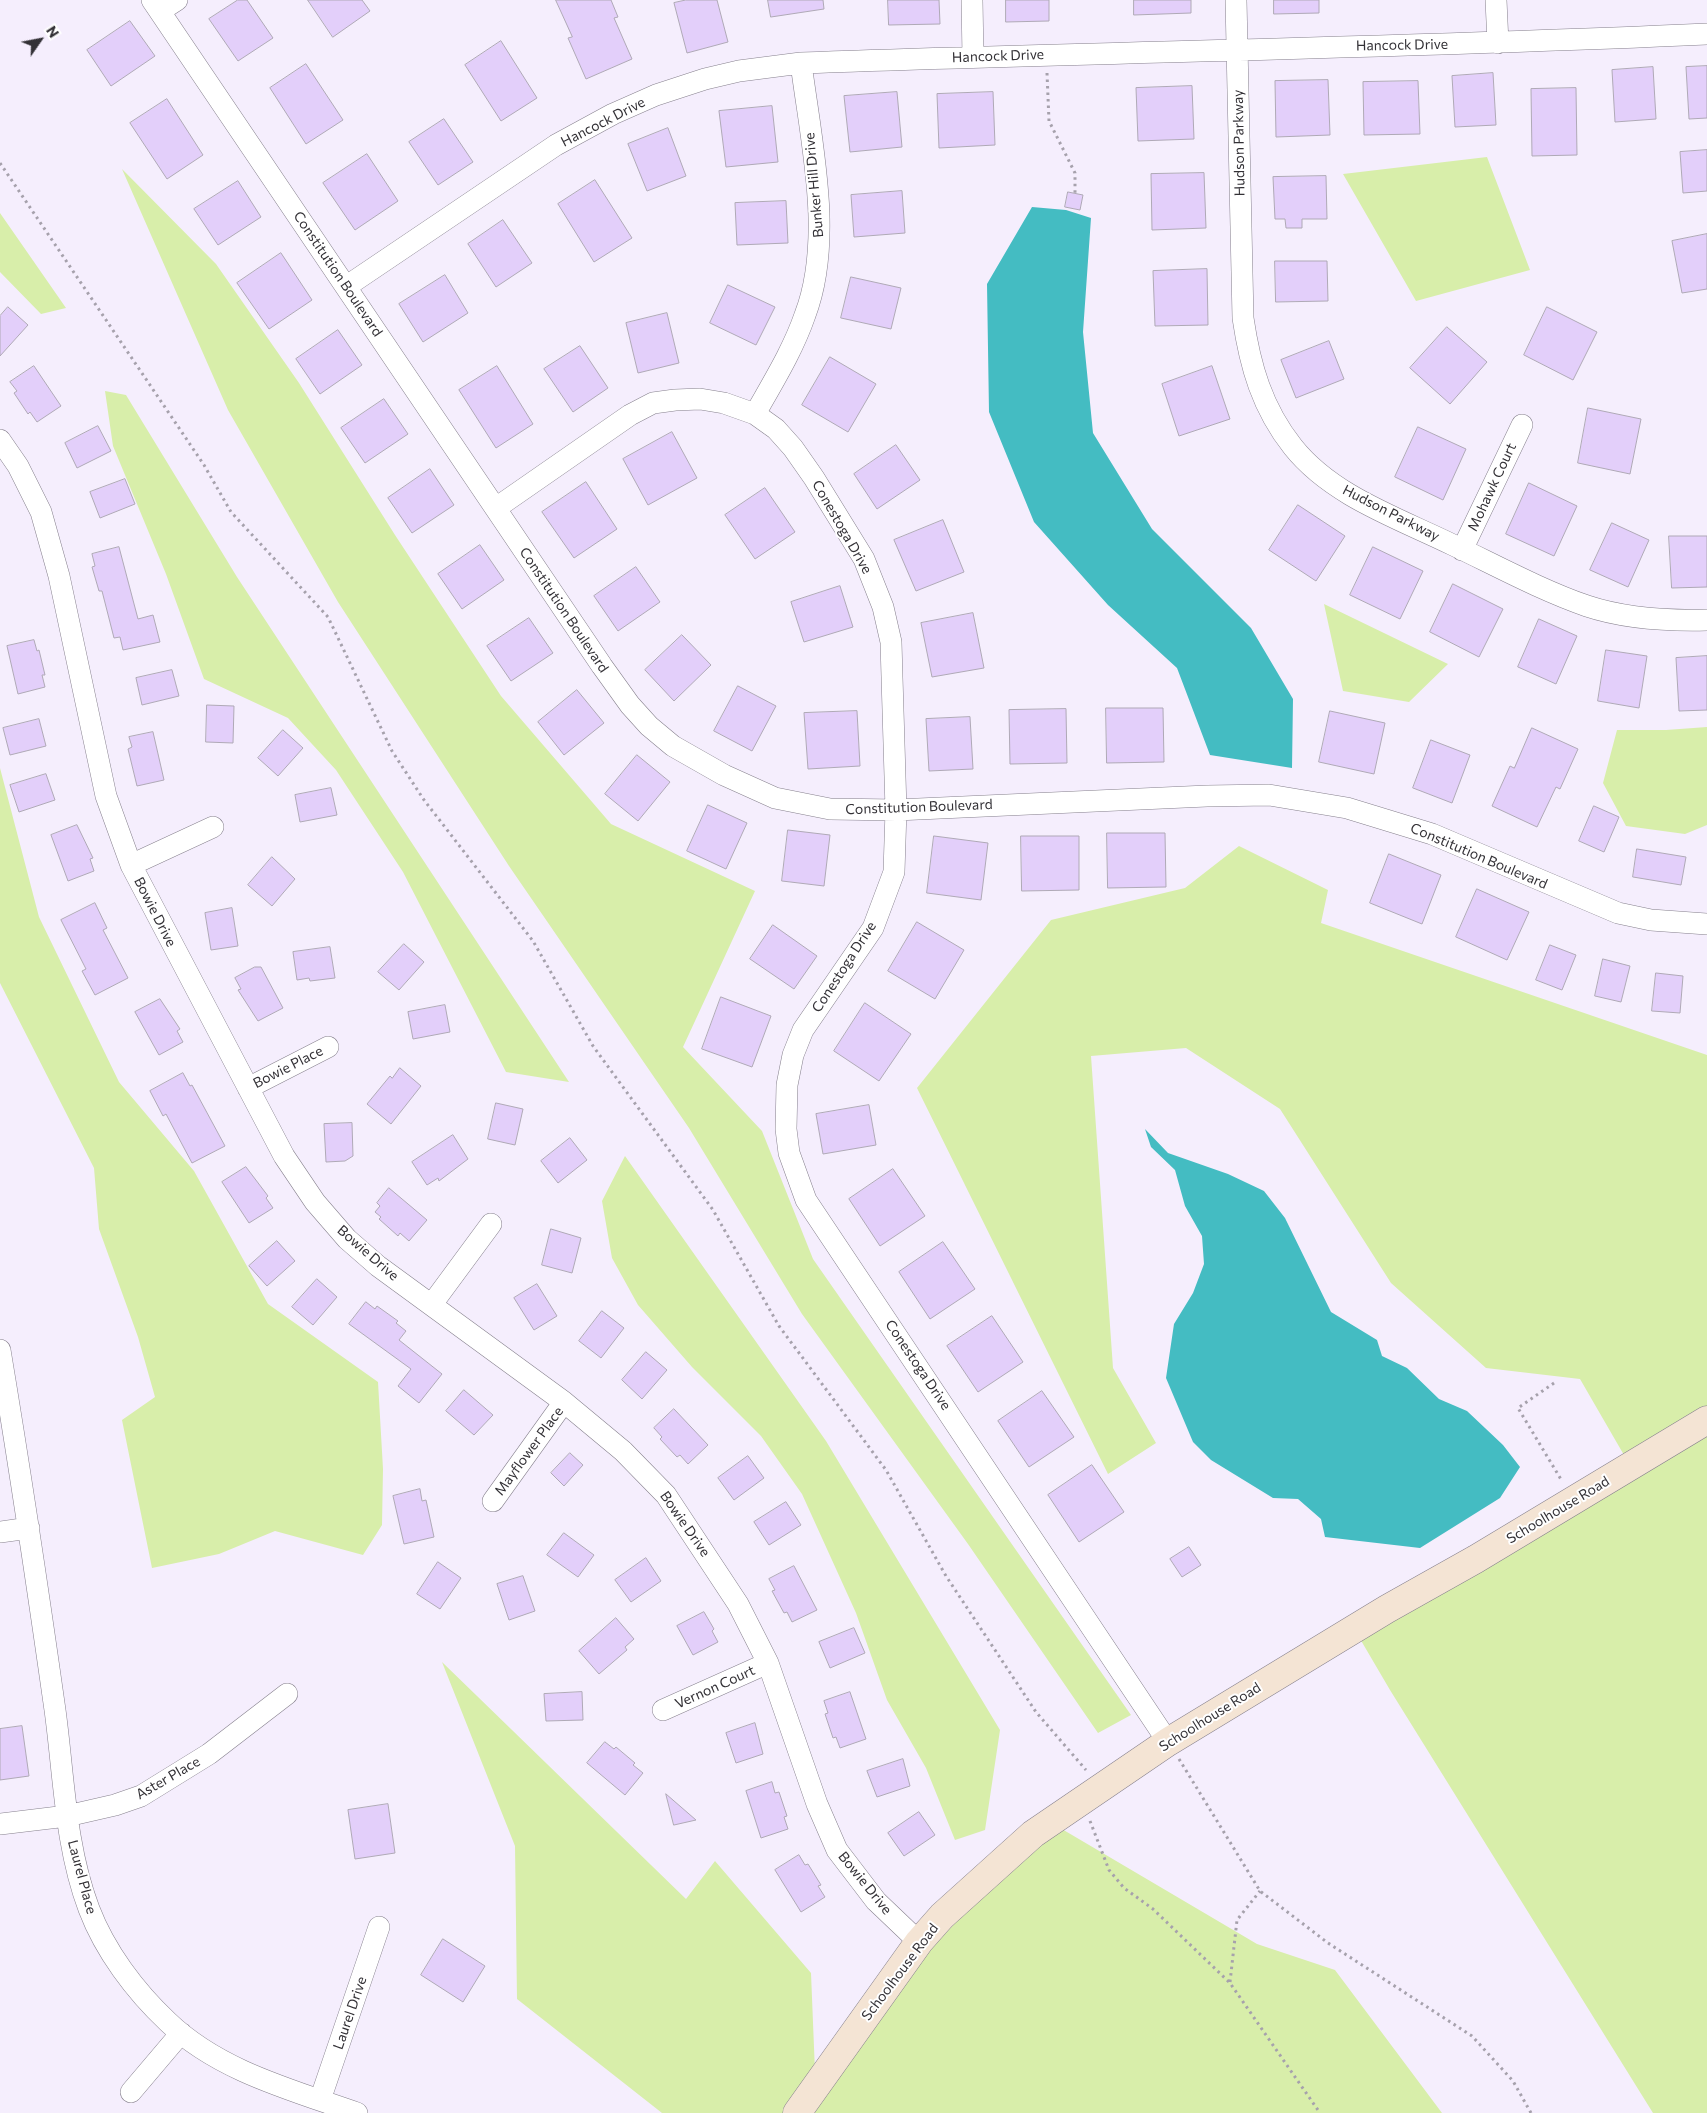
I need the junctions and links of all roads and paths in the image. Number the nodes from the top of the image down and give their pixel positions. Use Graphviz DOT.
graph roads {
  1 [pos="972,0"];
  2 [pos="1236,0"];
  3 [pos="1496,0"];
  4 [pos="163,4"];
  5 [pos="1707,34"];
  6 [pos="1498,43"];
  7 [pos="1237,49"];
  8 [pos="973,57"];
  9 [pos="802,63"];
  10 [pos="1047,67"];
  11 [pos="0,163"];
  12 [pos="1075,193"];
  13 [pos="346,286"];
  14 [pos="755,414"];
  15 [pos="1522,425"];
  16 [pos="0,440"];
  17 [pos="496,508"];
  18 [pos="1462,550"];
  19 [pos="1707,620"];
  20 [pos="896,810"];
  21 [pos="213,827"];
  22 [pos="131,865"];
  23 [pos="1707,924"];
  24 [pos="328,1047"];
  25 [pos="248,1088"];
  26 [pos="491,1224"];
  27 [pos="432,1304"];
  28 [pos="0,1350"];
  29 [pos="1554,1383"];
  30 [pos="564,1402"];
  31 [pos="1707,1420"];
  32 [pos="1574,1500"];
  33 [pos="493,1501"];
  34 [pos="29,1528"];
  35 [pos="0,1532"];
  36 [pos="768,1663"];
  37 [pos="287,1694"];
  38 [pos="663,1710"];
  39 [pos="1168,1742"];
  40 [pos="1088,1795"];
  41 [pos="67,1816"];
  42 [pos="0,1824"];
  43 [pos="1260,1891"];
  44 [pos="379,1927"];
  45 [pos="919,1942"];
  46 [pos="1230,1983"];
  47 [pos="181,2033"];
  48 [pos="131,2092"];
  49 [pos="320,2100"];
  50 [pos="357,2113"];
  51 [pos="797,2113"];
  52 [pos="1320,2113"];
  53 [pos="1530,2113"];
  1 -- 8 [label="street"];
  2 -- 7 [label="street, Hudson Parkway"];
  3 -- 6 [label="street"];
  4 -- 13 [label="street, Constitution Boulevard"];
  5 -- 6 [label="street, Hancock Drive"];
  6 -- 7 [label="street, Hancock Drive"];
  7 -- 8 [label="street, Hancock Drive"];
  7 -- 18 [label="street, Hudson Parkway"];
  8 -- 9 [label="street, Hancock Drive"];
  9 -- 13 [label="street, Hancock Drive"];
  9 -- 14 [label="street, Bunker Hill Drive"];
  10 -- 12 [label="path"];
  11 -- 40 [label="path"];
  13 -- 17 [label="street, Constitution Boulevard"];
  14 -- 17 [label="street, Conestoga Drive"];
  14 -- 20 [label="street, Conestoga Drive"];
  15 -- 18 [label="street, Mohawk Court"];
  16 -- 22 [label="street, Bowie Drive"];
  17 -- 20 [label="street, Constitution Boulevard"];
  18 -- 19 [label="street, Hudson Parkway"];
  20 -- 23 [label="street, Constitution Boulevard"];
  20 -- 39 [label="street, Conestoga Drive"];
  21 -- 22 [label="street"];
  22 -- 25 [label="street, Bowie Drive"];
  24 -- 25 [label="street, Bowie Place"];
  25 -- 27 [label="street, Bowie Drive"];
  26 -- 27 [label="street"];
  27 -- 30 [label="street, Bowie Drive"];
  28 -- 34 [label="street, Laurel Place"];
  29 -- 32 [label="path"];
  30 -- 33 [label="street, Mayflower Place"];
  30 -- 36 [label="street, Bowie Drive"];
  31 -- 32 [label="street, Schoolhouse Road"];
  32 -- 39 [label="street, Schoolhouse Road"];
  34 -- 35 [label="street"];
  34 -- 41 [label="street, Laurel Place"];
  36 -- 38 [label="street, Vernon Court"];
  36 -- 45 [label="street, Bowie Drive"];
  37 -- 41 [label="street, Aster Place"];
  39 -- 40 [label="street, Schoolhouse Road"];
  39 -- 43 [label="path"];
  40 -- 45 [label="street, Schoolhouse Road"];
  40 -- 46 [label="path"];
  41 -- 42 [label="street, Aster Place"];
  41 -- 47 [label="street, Laurel Place"];
  43 -- 46 [label="path"];
  43 -- 53 [label="path"];
  44 -- 49 [label="street, Laurel Drive"];
  45 -- 51 [label="street, Schoolhouse Road"];
  46 -- 52 [label="path"];
  47 -- 48 [label="street"];
  47 -- 49 [label="street, Laurel Place"];
  49 -- 50 [label="street, Laurel Place"];
}
